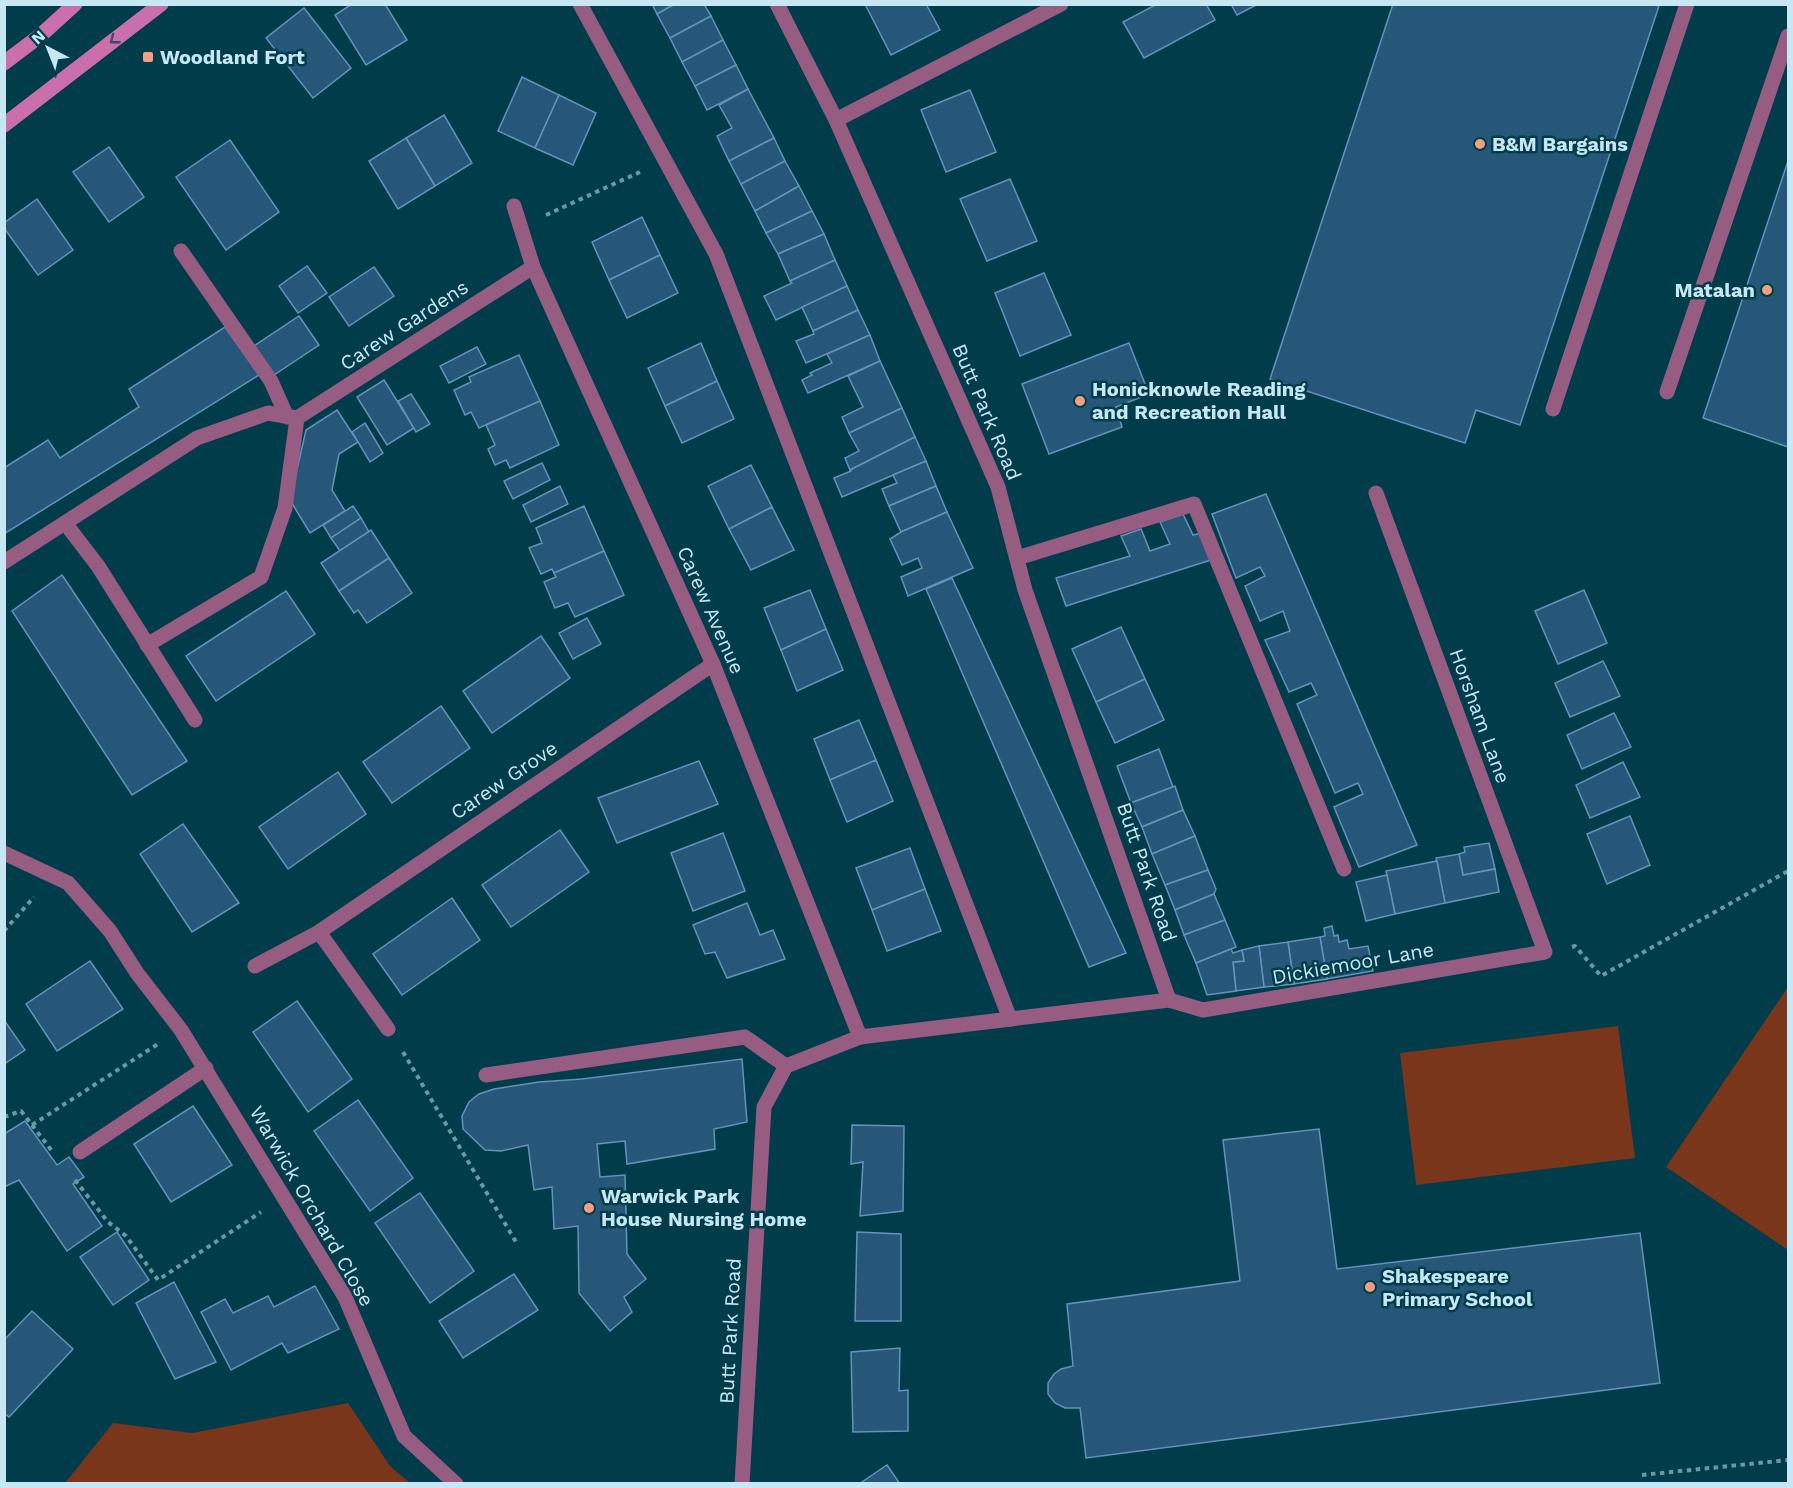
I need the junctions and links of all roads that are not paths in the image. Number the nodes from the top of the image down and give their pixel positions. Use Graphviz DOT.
graph roads {
  1 [pos="75,4"];
  2 [pos="160,4"];
  3 [pos="580,4"];
  4 [pos="777,4"];
  5 [pos="1061,4"];
  6 [pos="1687,4"];
  7 [pos="1788,36"];
  8 [pos="4,63"];
  9 [pos="836,120"];
  10 [pos="4,125"];
  11 [pos="514,206"];
  12 [pos="181,251"];
  13 [pos="533,267"];
  14 [pos="1667,392"];
  15 [pos="1553,410"];
  16 [pos="292,418"];
  17 [pos="1376,493"];
  18 [pos="65,523"];
  19 [pos="1017,558"];
  20 [pos="4,562"];
  21 [pos="147,645"];
  22 [pos="713,664"];
  23 [pos="195,720"];
  24 [pos="4,853"];
  25 [pos="1344,869"];
  26 [pos="319,932"];
  27 [pos="1545,952"];
  28 [pos="255,966"];
  29 [pos="1169,1000"];
  30 [pos="1010,1019"];
  31 [pos="388,1029"];
  32 [pos="860,1037"];
  33 [pos="786,1066"];
  34 [pos="206,1068"];
  35 [pos="486,1075"];
  36 [pos="80,1152"];
  37 [pos="456,1484"];
  38 [pos="742,1484"];
  1 -- 8 [label="main road"];
  2 -- 10 [label="main road, one-way"];
  3 -- 30 [label="street"];
  4 -- 9 [label="street, Butt Park Road"];
  5 -- 9 [label="street"];
  6 -- 15 [label="street"];
  7 -- 14 [label="street"];
  9 -- 19 [label="street, Butt Park Road"];
  11 -- 13 [label="street, Carew Avenue"];
  12 -- 16 [label="street"];
  13 -- 16 [label="street, Carew Gardens"];
  13 -- 22 [label="street, Carew Avenue"];
  16 -- 18 [label="street"];
  16 -- 21 [label="street"];
  17 -- 27 [label="street, Horsham Lane"];
  18 -- 20 [label="street"];
  18 -- 21 [label="street"];
  19 -- 25 [label="street"];
  19 -- 29 [label="street, Butt Park Road"];
  21 -- 23 [label="street"];
  22 -- 26 [label="street, Carew Grove"];
  22 -- 32 [label="street, Carew Avenue"];
  24 -- 34 [label="street, Warwick Orchard Close"];
  26 -- 28 [label="street, Carew Grove"];
  26 -- 31 [label="street"];
  27 -- 29 [label="street, Dickiemoor Lane"];
  29 -- 30 [label="street"];
  30 -- 32 [label="street"];
  32 -- 33 [label="street"];
  33 -- 35 [label="street"];
  33 -- 38 [label="street, Butt Park Road"];
  34 -- 36 [label="street"];
  34 -- 37 [label="street, Warwick Orchard Close"];
}
